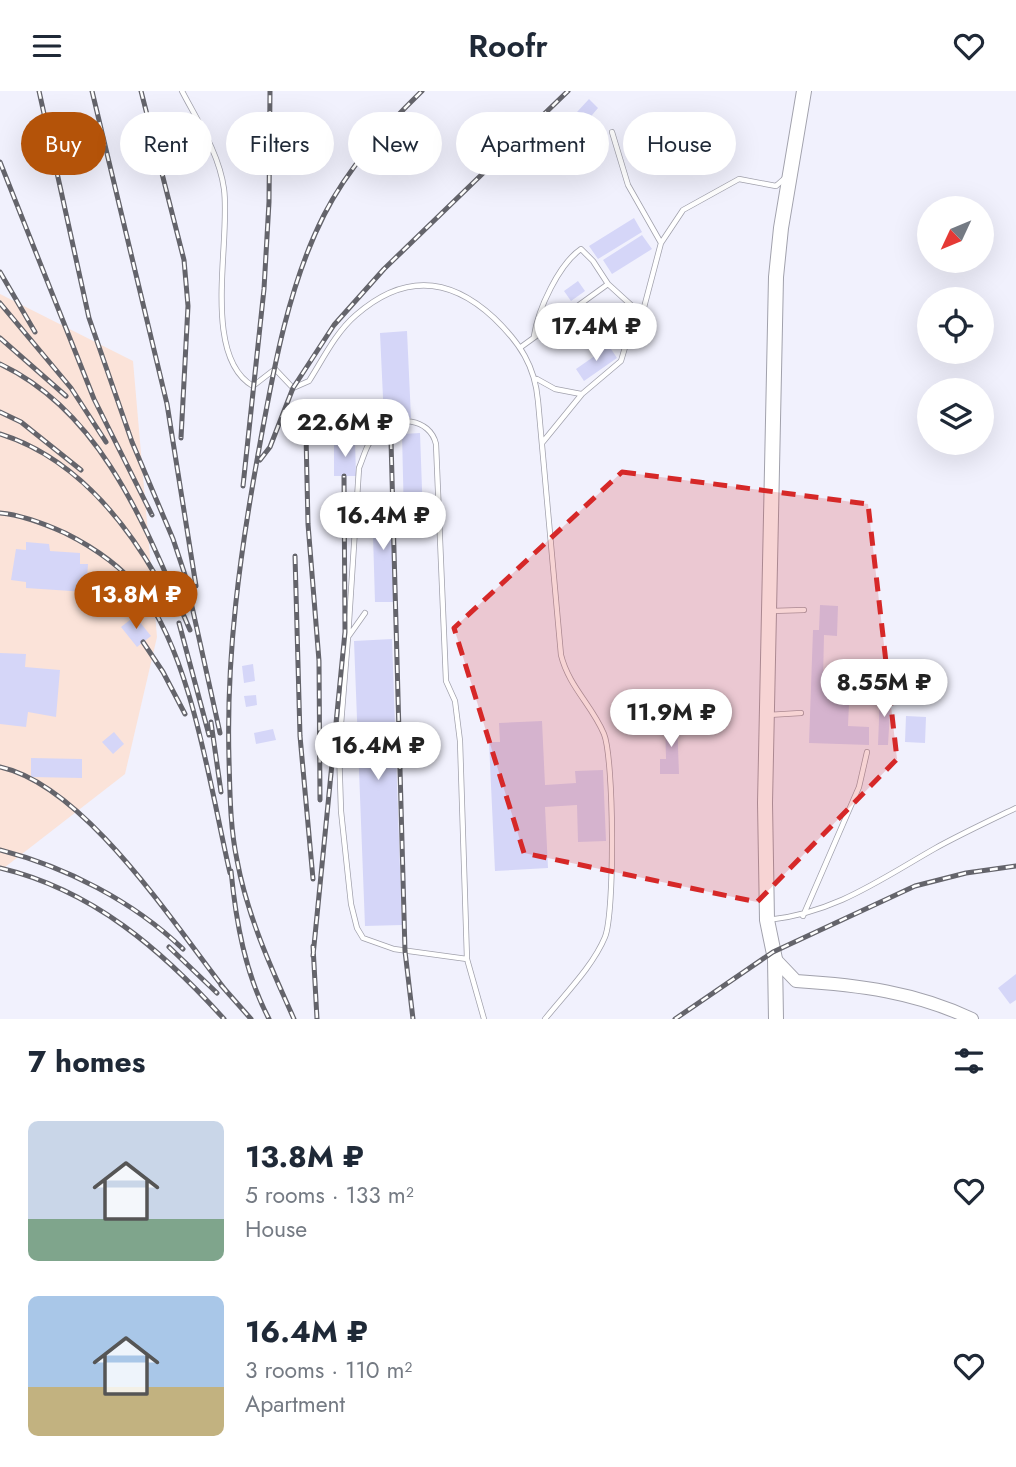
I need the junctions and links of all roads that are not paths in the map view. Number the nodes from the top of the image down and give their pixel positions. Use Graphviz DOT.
graph roads {
  1 [pos="182,91"];
  2 [pos="804,91"];
  3 [pos="612,132"];
  4 [pos="790,174"];
  5 [pos="662,243"];
  6 [pos="608,284"];
  7 [pos="642,315"];
  8 [pos="534,336"];
  9 [pos="521,347"];
  10 [pos="536,379"];
  11 [pos="582,394"];
  12 [pos="542,444"];
  13 [pos="804,610"];
  14 [pos="770,611"];
  15 [pos="365,613"];
  16 [pos="348,636"];
  17 [pos="801,713"];
  18 [pos="767,715"];
  19 [pos="867,753"];
  20 [pos="1016,807"];
  21 [pos="803,916"];
  22 [pos="767,920"];
  23 [pos="467,959"];
  24 [pos="775,959"];
  25 [pos="484,1019"];
  26 [pos="545,1019"];
  27 [pos="776,1019"];
  28 [pos="972,1019"];
  1 -- 9 [label="lane"];
  2 -- 4 [label="main road"];
  3 -- 5 [label="lane"];
  4 -- 5 [label="lane"];
  4 -- 14 [label="main road"];
  5 -- 7 [label="lane"];
  6 -- 7 [label="lane"];
  6 -- 8 [label="lane"];
  6 -- 8 [label="lane"];
  7 -- 11 [label="lane"];
  8 -- 9 [label="lane"];
  9 -- 10 [label="lane"];
  10 -- 11 [label="lane"];
  10 -- 12 [label="lane"];
  11 -- 12 [label="lane"];
  12 -- 26 [label="lane"];
  13 -- 14 [label="lane"];
  14 -- 18 [label="main road"];
  15 -- 16 [label="lane"];
  16 -- 23 [label="lane"];
  16 -- 23 [label="lane"];
  17 -- 18 [label="lane"];
  18 -- 22 [label="main road"];
  19 -- 21 [label="lane"];
  20 -- 21 [label="lane"];
  21 -- 22 [label="lane"];
  22 -- 24 [label="main road"];
  23 -- 25 [label="lane"];
  24 -- 27 [label="main road"];
  24 -- 28 [label="street"];
}
